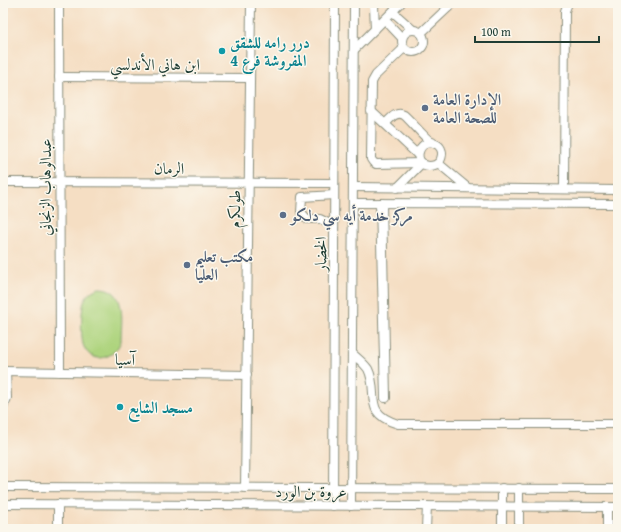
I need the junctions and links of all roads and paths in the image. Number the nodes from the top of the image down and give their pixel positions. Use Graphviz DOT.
graph roads {
  1 [pos="59,3"];
  2 [pos="251,3"];
  3 [pos="335,3"];
  4 [pos="354,3"];
  5 [pos="376,3"];
  6 [pos="401,3"];
  7 [pos="453,3"];
  8 [pos="568,3"];
  9 [pos="392,12"];
  10 [pos="384,20"];
  11 [pos="375,29"];
  12 [pos="412,29"];
  13 [pos="421,33"];
  14 [pos="402,38"];
  15 [pos="404,48"];
  16 [pos="354,50"];
  17 [pos="59,77"];
  18 [pos="250,78"];
  19 [pos="371,111"];
  20 [pos="385,124"];
  21 [pos="432,142"];
  22 [pos="420,159"];
  23 [pos="438,163"];
  24 [pos="3,182"];
  25 [pos="59,182"];
  26 [pos="249,182"];
  27 [pos="334,183"];
  28 [pos="353,187"];
  29 [pos="393,188"];
  30 [pos="468,188"];
  31 [pos="535,189"];
  32 [pos="564,189"];
  33 [pos="618,190"];
  34 [pos="334,195"];
  35 [pos="353,203"];
  36 [pos="383,203"];
  37 [pos="535,204"];
  38 [pos="618,204"];
  39 [pos="334,226"];
  40 [pos="352,353"];
  41 [pos="4,372"];
  42 [pos="60,372"];
  43 [pos="247,375"];
  44 [pos="3,404"];
  45 [pos="618,424"];
  46 [pos="3,487"];
  47 [pos="245,488"];
  48 [pos="333,488"];
  49 [pos="351,488"];
  50 [pos="502,488"];
  51 [pos="519,488"];
  52 [pos="618,489"];
  53 [pos="3,504"];
  54 [pos="58,504"];
  55 [pos="333,506"];
  56 [pos="351,506"];
  57 [pos="426,506"];
  58 [pos="502,506"];
  59 [pos="519,506"];
  60 [pos="607,507"];
  61 [pos="618,507"];
  62 [pos="58,529"];
  63 [pos="426,529"];
  64 [pos="502,529"];
  65 [pos="518,529"];
  66 [pos="607,529"];
  1 -- 17 [label="street, عبدالوهاب الزنجاني"];
  2 -- 18 [label="street, طولكرم"];
  3 -- 27 [label="street, الخضار"];
  4 -- 16 [label="street, الخضار"];
  5 -- 11 [label="street"];
  6 -- 9 [label="street"];
  7 -- 13 [label="street"];
  8 -- 32 [label="street"];
  9 -- 10 [label="street"];
  9 -- 12 [label="street"];
  10 -- 11 [label="street"];
  10 -- 14 [label="street"];
  11 -- 16 [label="street"];
  12 -- 13 [label="street"];
  12 -- 14 [label="street"];
  13 -- 15 [label="street"];
  14 -- 15 [label="street"];
  15 -- 19 [label="street"];
  16 -- 28 [label="street, الخضار"];
  17 -- 18 [label="street, ابن هاني الأندلسي"];
  17 -- 25 [label="street, عبدالوهاب الزنجاني"];
  18 -- 26 [label="street, طولكرم"];
  19 -- 20 [label="street"];
  19 -- 22 [label="street"];
  20 -- 21 [label="street"];
  20 -- 22 [label="street"];
  21 -- 22 [label="street"];
  21 -- 23 [label="street"];
  22 -- 23 [label="street"];
  22 -- 29 [label="street"];
  23 -- 30 [label="street"];
  24 -- 25 [label="street, الرمان"];
  25 -- 26 [label="street, الرمان"];
  25 -- 42 [label="street, عبدالوهاب الزنجاني"];
  26 -- 27 [label="street, الرمان"];
  26 -- 43 [label="street, طولكرم"];
  27 -- 34 [label="street, الخضار"];
  28 -- 29 [label="street"];
  28 -- 35 [label="street, الخضار"];
  29 -- 30 [label="street"];
  29 -- 36 [label="street"];
  30 -- 31 [label="street"];
  31 -- 32 [label="street"];
  31 -- 37 [label="street"];
  32 -- 33 [label="street"];
  34 -- 39 [label="street, الخضار"];
  34 -- 39 [label="street"];
  35 -- 36 [label="street"];
  35 -- 40 [label="street, الخضار"];
  36 -- 36 [label="street"];
  36 -- 37 [label="street"];
  37 -- 38 [label="street"];
  39 -- 48 [label="street, الخضار"];
  40 -- 45 [label="street"];
  40 -- 49 [label="street, الخضار"];
  41 -- 42 [label="street, آسيا"];
  41 -- 44 [label="street"];
  42 -- 43 [label="street, آسيا"];
  43 -- 47 [label="street, طولكرم"];
  46 -- 47 [label="street, عروة بن الورد"];
  47 -- 48 [label="street, عروة بن الورد"];
  48 -- 49 [label="street, عروة بن الورد"];
  48 -- 55 [label="street, الخضار"];
  49 -- 50 [label="street, عروة بن الورد"];
  49 -- 56 [label="street, الخضار"];
  50 -- 51 [label="street, عروة بن الورد"];
  50 -- 58 [label="street"];
  51 -- 52 [label="street, عروة بن الورد"];
  51 -- 59 [label="street"];
  53 -- 54 [label="street, عروة بن الورد"];
  54 -- 55 [label="street, عروة بن الورد"];
  54 -- 62 [label="street"];
  55 -- 56 [label="street, عروة بن الورد"];
  56 -- 57 [label="street, عروة بن الورد"];
  57 -- 58 [label="street, عروة بن الورد"];
  57 -- 63 [label="street"];
  58 -- 59 [label="street, عروة بن الورد"];
  58 -- 64 [label="street"];
  59 -- 60 [label="street, عروة بن الورد"];
  59 -- 65 [label="street"];
  60 -- 61 [label="street, عروة بن الورد"];
  60 -- 66 [label="street"];
}
